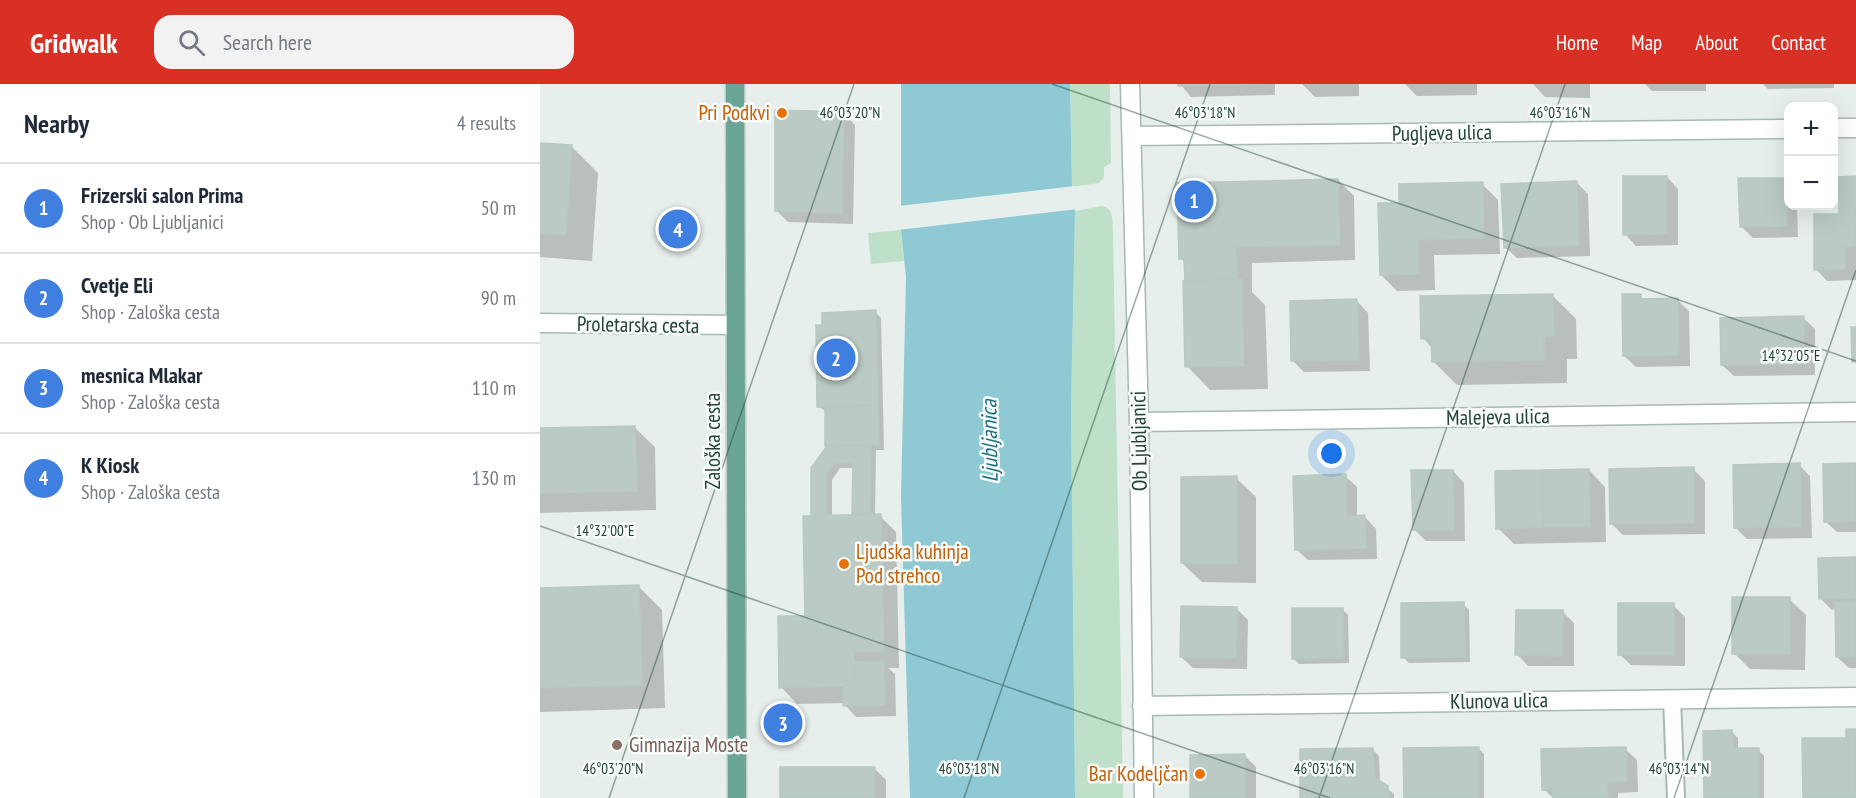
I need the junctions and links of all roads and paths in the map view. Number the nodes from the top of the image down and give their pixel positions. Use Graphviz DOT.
graph roads {
  1 [pos="735,84"];
  2 [pos="1130,84"];
  3 [pos="1838,128"];
  4 [pos="1856,128"];
  5 [pos="1784,129"];
  6 [pos="1132,135"];
  7 [pos="540,323"];
  8 [pos="735,325"];
  9 [pos="1856,412"];
  10 [pos="1139,422"];
  11 [pos="1856,697"];
  12 [pos="1672,699"];
  13 [pos="1142,706"];
  14 [pos="737,798"];
  15 [pos="1144,798"];
  16 [pos="1676,798"];
  1 -- 8 [label="main road, Zaloška cesta"];
  2 -- 6 [label="street, Ob Ljubljanici"];
  3 -- 4 [label="street"];
  5 -- 6 [label="street, Pugljeva ulica"];
  6 -- 10 [label="street, Ob Ljubljanici"];
  7 -- 8 [label="street, Proletarska cesta"];
  8 -- 14 [label="main road, Zaloška cesta"];
  9 -- 10 [label="street, Malejeva ulica"];
  10 -- 13 [label="street, Ob Ljubljanici"];
  11 -- 12 [label="street, Klunova ulica"];
  12 -- 13 [label="street, Klunova ulica"];
  12 -- 16 [label="lane"];
  13 -- 15 [label="street, Ob Ljubljanici"];
}
